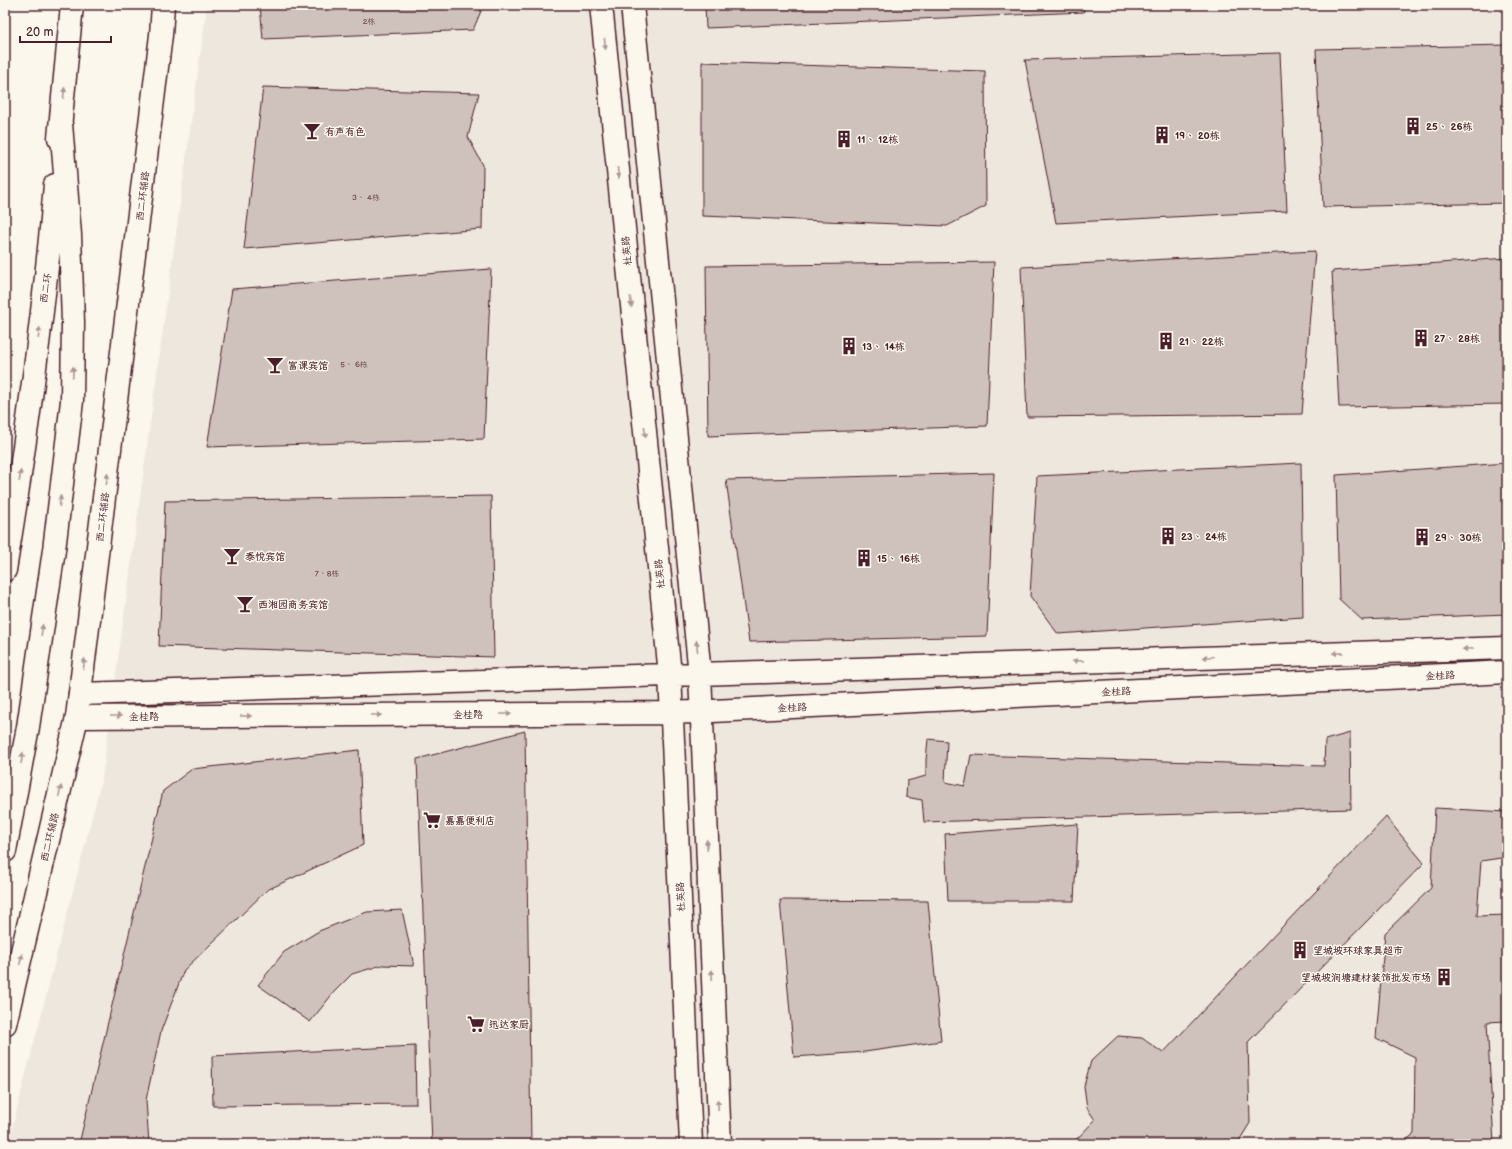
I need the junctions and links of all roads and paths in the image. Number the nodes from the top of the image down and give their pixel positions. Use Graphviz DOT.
graph roads {
  1 [pos="72,5"];
  2 [pos="163,5"];
  3 [pos="600,5"];
  4 [pos="632,5"];
  5 [pos="61,124"];
  6 [pos="5,570"];
  7 [pos="1507,648"];
  8 [pos="1507,672"];
  9 [pos="670,674"];
  10 [pos="700,674"];
  11 [pos="80,694"];
  12 [pos="701,712"];
  13 [pos="671,713"];
  14 [pos="77,717"];
  15 [pos="5,851"];
  16 [pos="5,1024"];
  17 [pos="691,1144"];
  18 [pos="720,1144"];
  5 -- 1 [label="main road, 西二环, one-way"];
  11 -- 2 [label="main road, 西二环辅路, one-way"];
  3 -- 9 [label="main road, 杜英路, one-way"];
  10 -- 4 [label="main road, one-way"];
  6 -- 5 [label="main road, 西二环, one-way"];
  15 -- 5 [label="main road, one-way"];
  7 -- 10 [label="main road, one-way"];
  8 -- 12 [label="main road, 金桂路"];
  9 -- 10 [label="main road"];
  9 -- 11 [label="main road"];
  9 -- 13 [label="main road, 杜英路"];
  10 -- 12 [label="main road"];
  11 -- 14 [label="main road, 西二环辅路"];
  12 -- 13 [label="main road, 金桂路"];
  18 -- 12 [label="main road, one-way"];
  14 -- 13 [label="main road, 金桂路, one-way"];
  13 -- 17 [label="main road, 杜英路"];
  16 -- 14 [label="main road, 西二环辅路, one-way"];
}
